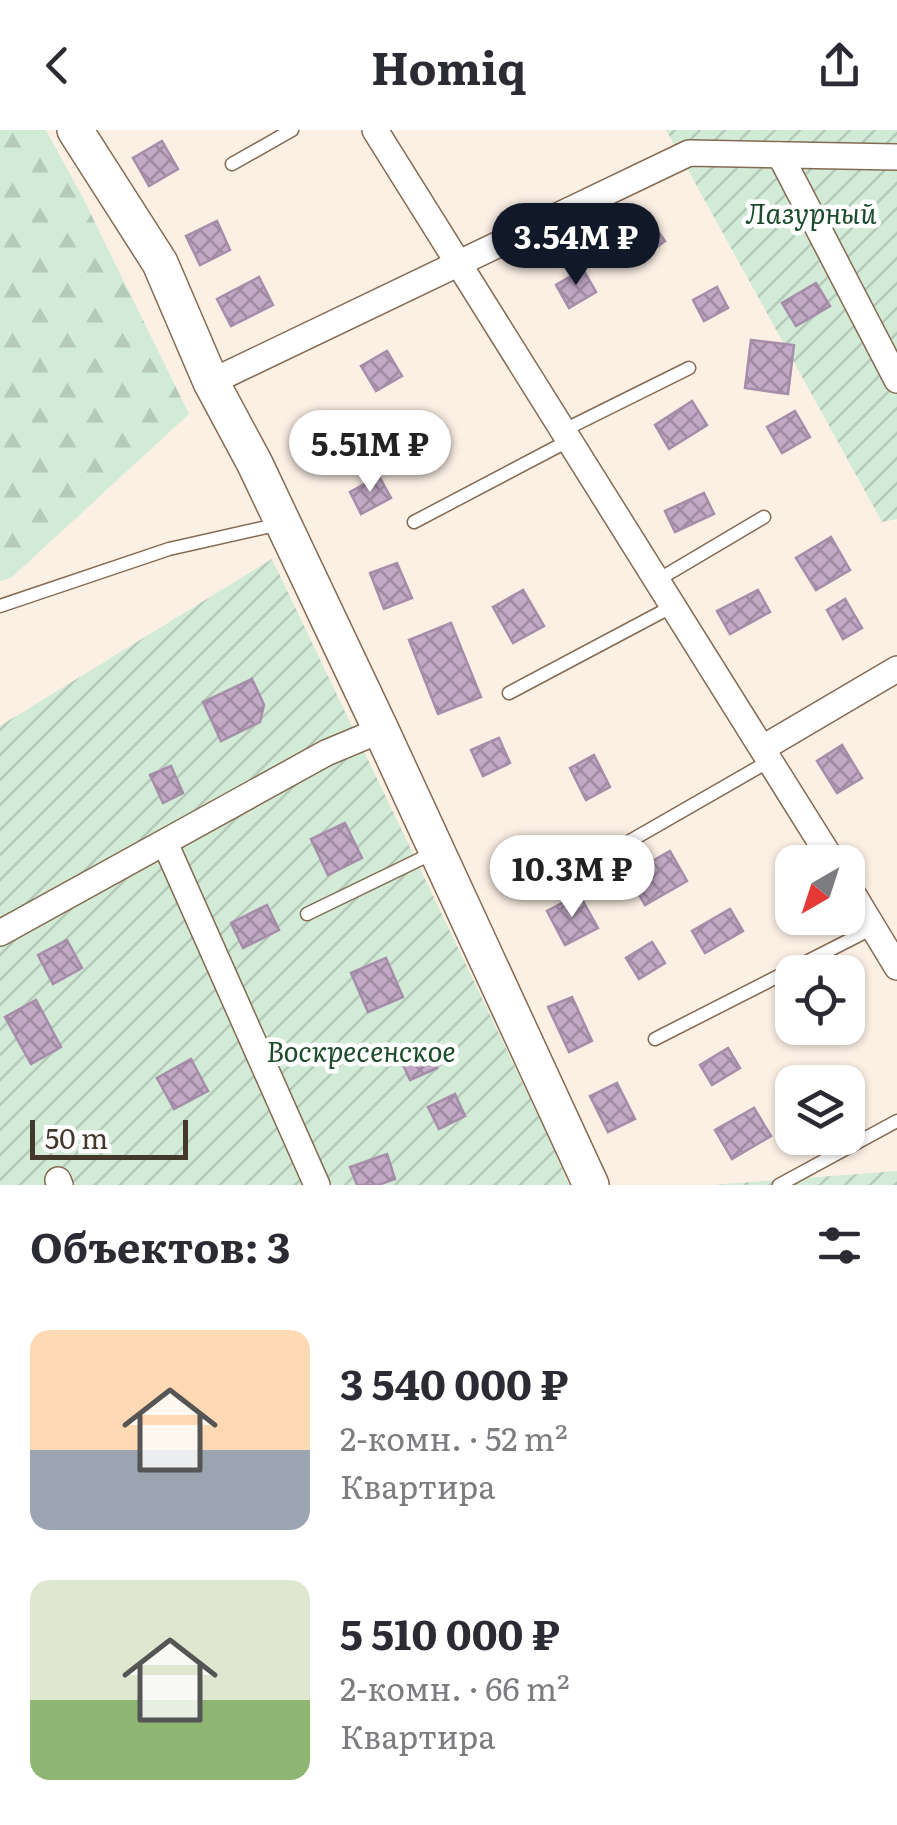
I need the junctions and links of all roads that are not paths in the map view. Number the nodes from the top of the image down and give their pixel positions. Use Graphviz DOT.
graph roads {
  1 [pos="75,130"];
  2 [pos="292,130"];
  3 [pos="375,130"];
  4 [pos="780,155"];
  5 [pos="897,157"];
  6 [pos="232,164"];
  7 [pos="458,262"];
  8 [pos="689,368"];
  9 [pos="897,380"];
  10 [pos="210,382"];
  11 [pos="565,436"];
  12 [pos="764,517"];
  13 [pos="414,522"];
  14 [pos="283,523"];
  15 [pos="656,581"];
  16 [pos="0,606"];
  17 [pos="673,606"];
  18 [pos="897,669"];
  19 [pos="509,693"];
  20 [pos="381,730"];
  21 [pos="767,754"];
  22 [pos="164,844"];
  23 [pos="623,845"];
  24 [pos="823,845"];
  25 [pos="437,852"];
  26 [pos="307,914"];
  27 [pos="865,915"];
  28 [pos="873,928"];
  29 [pos="0,933"];
  30 [pos="895,959"];
  31 [pos="654,1039"];
  32 [pos="897,1120"];
  33 [pos="316,1185"];
  34 [pos="591,1185"];
  35 [pos="779,1185"];
  1 -- 10 [label="street"];
  2 -- 6 [label="lane"];
  3 -- 7 [label="street"];
  4 -- 5 [label="street"];
  4 -- 7 [label="street"];
  4 -- 9 [label="street"];
  7 -- 10 [label="street"];
  7 -- 11 [label="street"];
  8 -- 11 [label="lane"];
  10 -- 14 [label="street"];
  11 -- 13 [label="lane"];
  11 -- 15 [label="street"];
  12 -- 15 [label="lane"];
  14 -- 16 [label="lane"];
  14 -- 20 [label="street"];
  15 -- 17 [label="street"];
  17 -- 19 [label="lane"];
  17 -- 21 [label="street"];
  18 -- 21 [label="street"];
  20 -- 22 [label="street"];
  20 -- 25 [label="street"];
  21 -- 23 [label="lane"];
  21 -- 24 [label="street"];
  22 -- 29 [label="street"];
  22 -- 33 [label="street"];
  25 -- 26 [label="lane"];
  25 -- 34 [label="street"];
  27 -- 28 [label="street"];
  28 -- 30 [label="street"];
  28 -- 31 [label="lane"];
  32 -- 35 [label="lane"];
}
